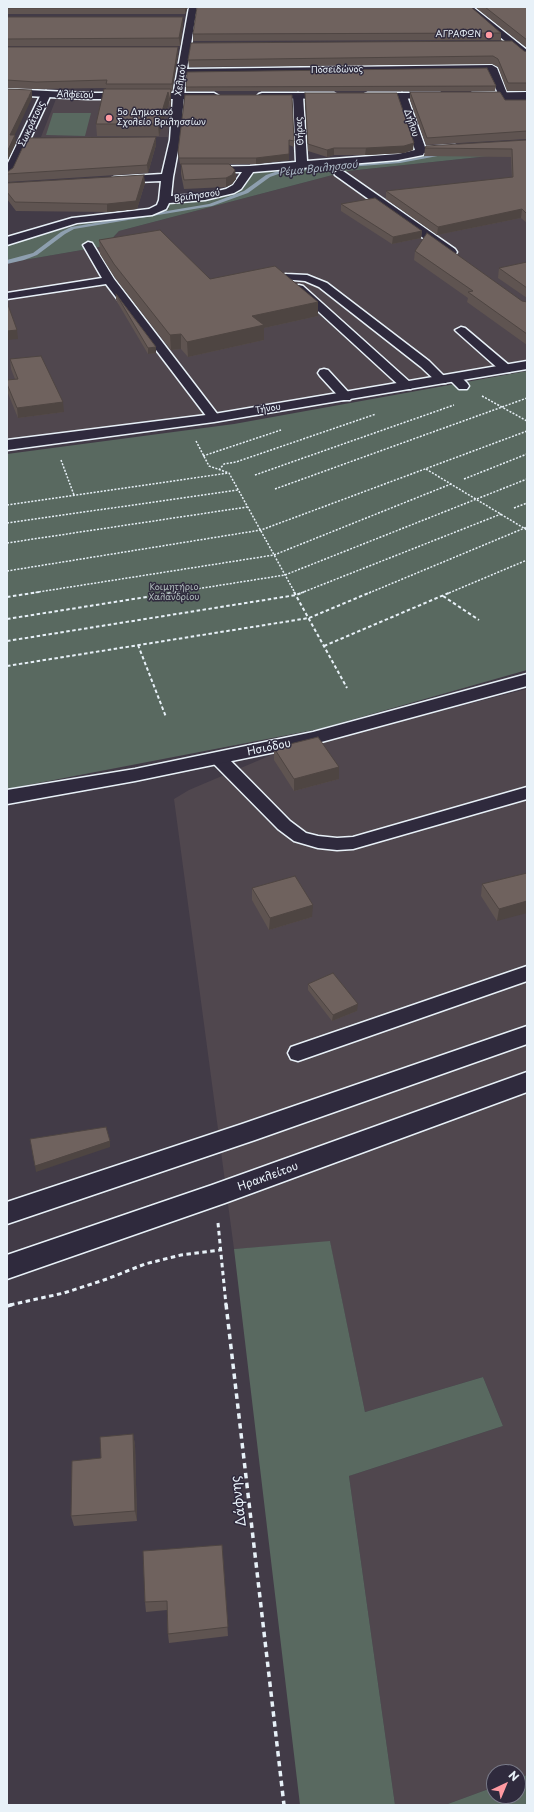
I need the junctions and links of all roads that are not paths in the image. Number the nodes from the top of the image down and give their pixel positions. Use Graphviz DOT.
graph roads {
  1 [pos="193,7"];
  2 [pos="468,7"];
  3 [pos="496,44"];
  4 [pos="513,44"];
  5 [pos="198,46"];
  6 [pos="182,49"];
  7 [pos="527,55"];
  8 [pos="456,57"];
  9 [pos="462,68"];
  10 [pos="182,72"];
  11 [pos="7,92"];
  12 [pos="46,94"];
  13 [pos="527,95"];
  14 [pos="178,96"];
  15 [pos="226,96"];
  16 [pos="250,96"];
  17 [pos="298,96"];
  18 [pos="343,96"];
  19 [pos="358,96"];
  20 [pos="402,96"];
  21 [pos="449,96"];
  22 [pos="464,96"];
  23 [pos="504,98"];
  24 [pos="527,100"];
  25 [pos="527,104"];
  26 [pos="466,147"];
  27 [pos="421,150"];
  28 [pos="302,165"];
  29 [pos="169,169"];
  30 [pos="182,169"];
  31 [pos="196,169"];
  32 [pos="250,169"];
  33 [pos="339,173"];
  34 [pos="7,176"];
  35 [pos="103,181"];
  36 [pos="165,200"];
  37 [pos="7,241"];
  38 [pos="88,245"];
  39 [pos="462,260"];
  40 [pos="110,280"];
  41 [pos="7,296"];
  42 [pos="461,330"];
  43 [pos="527,365"];
  44 [pos="506,369"];
  45 [pos="324,373"];
  46 [pos="453,381"];
  47 [pos="407,386"];
  48 [pos="346,397"];
  49 [pos="214,418"];
  50 [pos="7,445"];
  51 [pos="527,680"];
  52 [pos="219,759"];
  53 [pos="527,793"];
  54 [pos="7,797"];
  55 [pos="527,973"];
  56 [pos="527,1035"];
  57 [pos="298,1053"];
  58 [pos="527,1082"];
  59 [pos="7,1213"];
  60 [pos="7,1267"];
  1 -- 6 [label="street, Χελμού"];
  2 -- 4 [label="street"];
  3 -- 4 [label="street"];
  4 -- 7 [label="street"];
  5 -- 6 [label="street"];
  6 -- 10 [label="street, Χελμού"];
  8 -- 9 [label="street"];
  9 -- 10 [label="street, Ποσειδώνος"];
  9 -- 23 [label="street, Ποσειδώνος"];
  10 -- 14 [label="street, Χελμού"];
  11 -- 12 [label="street, Αλφειού"];
  12 -- 14 [label="street, Αλφειού"];
  12 -- 34 [label="street, Σωκράτους"];
  13 -- 23 [label="street"];
  14 -- 15 [label="street, Αλφειού"];
  14 -- 29 [label="street, Χελμού"];
  16 -- 17 [label="street"];
  17 -- 18 [label="street"];
  17 -- 28 [label="street, Θήρας"];
  19 -- 20 [label="street"];
  20 -- 21 [label="street"];
  20 -- 27 [label="street, Δήλου"];
  22 -- 23 [label="street"];
  23 -- 24 [label="lane"];
  23 -- 25 [label="lane"];
  26 -- 27 [label="street"];
  27 -- 28 [label="street"];
  28 -- 32 [label="street"];
  29 -- 30 [label="street"];
  29 -- 35 [label="street"];
  29 -- 36 [label="street, Χελμού"];
  31 -- 32 [label="street"];
  32 -- 36 [label="street, Βριλησσού"];
  33 -- 39 [label="street"];
  36 -- 37 [label="street, Βριλησσού"];
  38 -- 40 [label="lane"];
  40 -- 41 [label="lane"];
  40 -- 49 [label="lane"];
  42 -- 44 [label="lane"];
  43 -- 44 [label="street, Τήνου"];
  44 -- 46 [label="street, Τήνου"];
  45 -- 48 [label="lane"];
  46 -- 47 [label="street, Τήνου"];
  46 -- 47 [label="lane"];
  47 -- 48 [label="street, Τήνου"];
  48 -- 49 [label="street, Τήνου"];
  49 -- 50 [label="street, Τήνου"];
  51 -- 52 [label="street, Ησιόδου"];
  52 -- 53 [label="lane"];
  52 -- 54 [label="street, Ησιόδου"];
  55 -- 57 [label="lane"];
  56 -- 59 [label="street"];
  58 -- 60 [label="street, Ηρακλείτου"];
}
